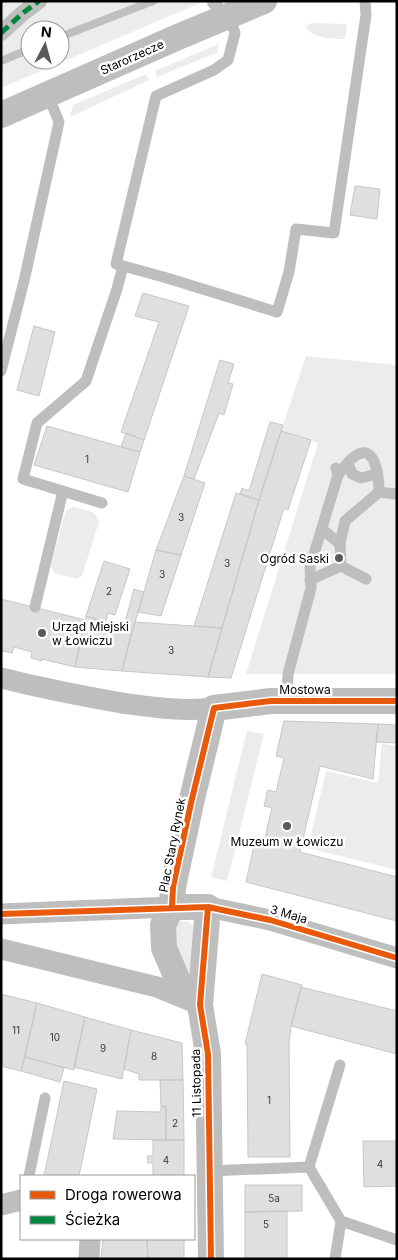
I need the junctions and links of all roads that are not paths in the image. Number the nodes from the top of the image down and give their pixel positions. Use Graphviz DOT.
graph roads {
  1 [pos="39,1"];
  2 [pos="264,1"];
  3 [pos="365,1"];
  4 [pos="220,6"];
  5 [pos="1,33"];
  6 [pos="48,95"];
  7 [pos="1,115"];
  8 [pos="123,266"];
  9 [pos="1,371"];
  10 [pos="348,463"];
  11 [pos="378,474"];
  12 [pos="63,491"];
  13 [pos="379,492"];
  14 [pos="395,494"];
  15 [pos="102,503"];
  16 [pos="322,529"];
  17 [pos="340,544"];
  18 [pos="341,566"];
  19 [pos="366,579"];
  20 [pos="310,580"];
  21 [pos="35,607"];
  22 [pos="1,678"];
  23 [pos="287,700"];
  24 [pos="397,701"];
  25 [pos="214,708"];
  26 [pos="172,907"];
  27 [pos="208,907"];
  28 [pos="1,914"];
  29 [pos="1,949"];
  30 [pos="397,958"];
  31 [pos="200,1005"];
  32 [pos="340,1065"];
  33 [pos="45,1098"];
  34 [pos="309,1168"];
  35 [pos="209,1171"];
  36 [pos="29,1175"];
  37 [pos="20,1200"];
  38 [pos="1,1205"];
  39 [pos="341,1221"];
  40 [pos="90,1240"];
  41 [pos="397,1240"];
  42 [pos="89,1259"];
  43 [pos="211,1259"];
  44 [pos="335,1259"];
  1 -- 5 [label="street"];
  2 -- 4 [label="street, Starorzecze"];
  3 -- 8 [label="lane"];
  4 -- 6 [label="street, Starorzecze"];
  4 -- 8 [label="lane"];
  6 -- 7 [label="street, Starorzecze"];
  6 -- 9 [label="lane"];
  8 -- 12 [label="lane"];
  10 -- 11 [label="lane"];
  10 -- 11 [label="lane"];
  10 -- 16 [label="lane"];
  11 -- 13 [label="lane"];
  12 -- 15 [label="lane"];
  12 -- 21 [label="lane"];
  13 -- 14 [label="lane"];
  13 -- 17 [label="lane"];
  16 -- 17 [label="lane"];
  16 -- 20 [label="lane"];
  17 -- 18 [label="lane"];
  18 -- 19 [label="lane"];
  18 -- 20 [label="lane"];
  20 -- 23 [label="lane"];
  22 -- 25 [label="street"];
  23 -- 24 [label="street, Mostowa"];
  23 -- 25 [label="street, Mostowa"];
  25 -- 26 [label="street, Plac Stary Rynek"];
  26 -- 27 [label="street, 3 Maja"];
  26 -- 28 [label="street, Plac Stary Rynek"];
  26 -- 31 [label="street"];
  27 -- 30 [label="street, 3 Maja"];
  27 -- 31 [label="street, 11 Listopada"];
  29 -- 31 [label="street"];
  31 -- 35 [label="street, 11 Listopada"];
  32 -- 34 [label="lane"];
  33 -- 36 [label="lane"];
  34 -- 35 [label="lane"];
  34 -- 39 [label="lane"];
  35 -- 43 [label="street, 11 Listopada"];
  37 -- 38 [label="street"];
  39 -- 41 [label="lane"];
  39 -- 44 [label="lane"];
  40 -- 42 [label="street"];
}
